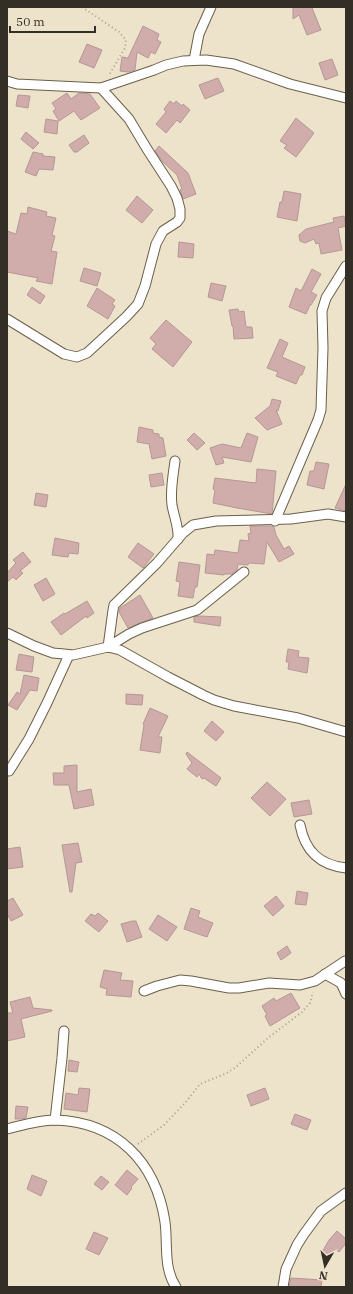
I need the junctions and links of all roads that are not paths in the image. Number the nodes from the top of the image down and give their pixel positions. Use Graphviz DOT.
graph roads {
  1 [pos="211,7"];
  2 [pos="194,60"];
  3 [pos="7,81"];
  4 [pos="101,88"];
  5 [pos="346,98"];
  6 [pos="346,266"];
  7 [pos="7,319"];
  8 [pos="175,462"];
  9 [pos="346,517"];
  10 [pos="276,521"];
  11 [pos="178,539"];
  12 [pos="244,572"];
  13 [pos="7,633"];
  14 [pos="108,647"];
  15 [pos="69,655"];
  16 [pos="346,732"];
  17 [pos="9,771"];
  18 [pos="300,824"];
  19 [pos="346,868"];
  20 [pos="345,961"];
  21 [pos="325,974"];
  22 [pos="144,991"];
  23 [pos="346,994"];
  24 [pos="64,1031"];
  25 [pos="55,1120"];
  26 [pos="7,1129"];
  27 [pos="346,1194"];
  28 [pos="176,1287"];
  29 [pos="283,1287"];
  1 -- 2 [label="street"];
  2 -- 4 [label="street"];
  2 -- 5 [label="street"];
  3 -- 4 [label="street"];
  4 -- 7 [label="street"];
  6 -- 10 [label="street"];
  8 -- 11 [label="street"];
  9 -- 10 [label="street"];
  10 -- 11 [label="street"];
  11 -- 14 [label="street"];
  12 -- 14 [label="street"];
  13 -- 15 [label="street"];
  14 -- 15 [label="street"];
  14 -- 16 [label="street"];
  15 -- 17 [label="street"];
  18 -- 19 [label="street"];
  20 -- 21 [label="street"];
  21 -- 22 [label="street"];
  21 -- 23 [label="street"];
  24 -- 25 [label="street"];
  25 -- 26 [label="street"];
  25 -- 28 [label="street"];
  27 -- 29 [label="street"];
}
